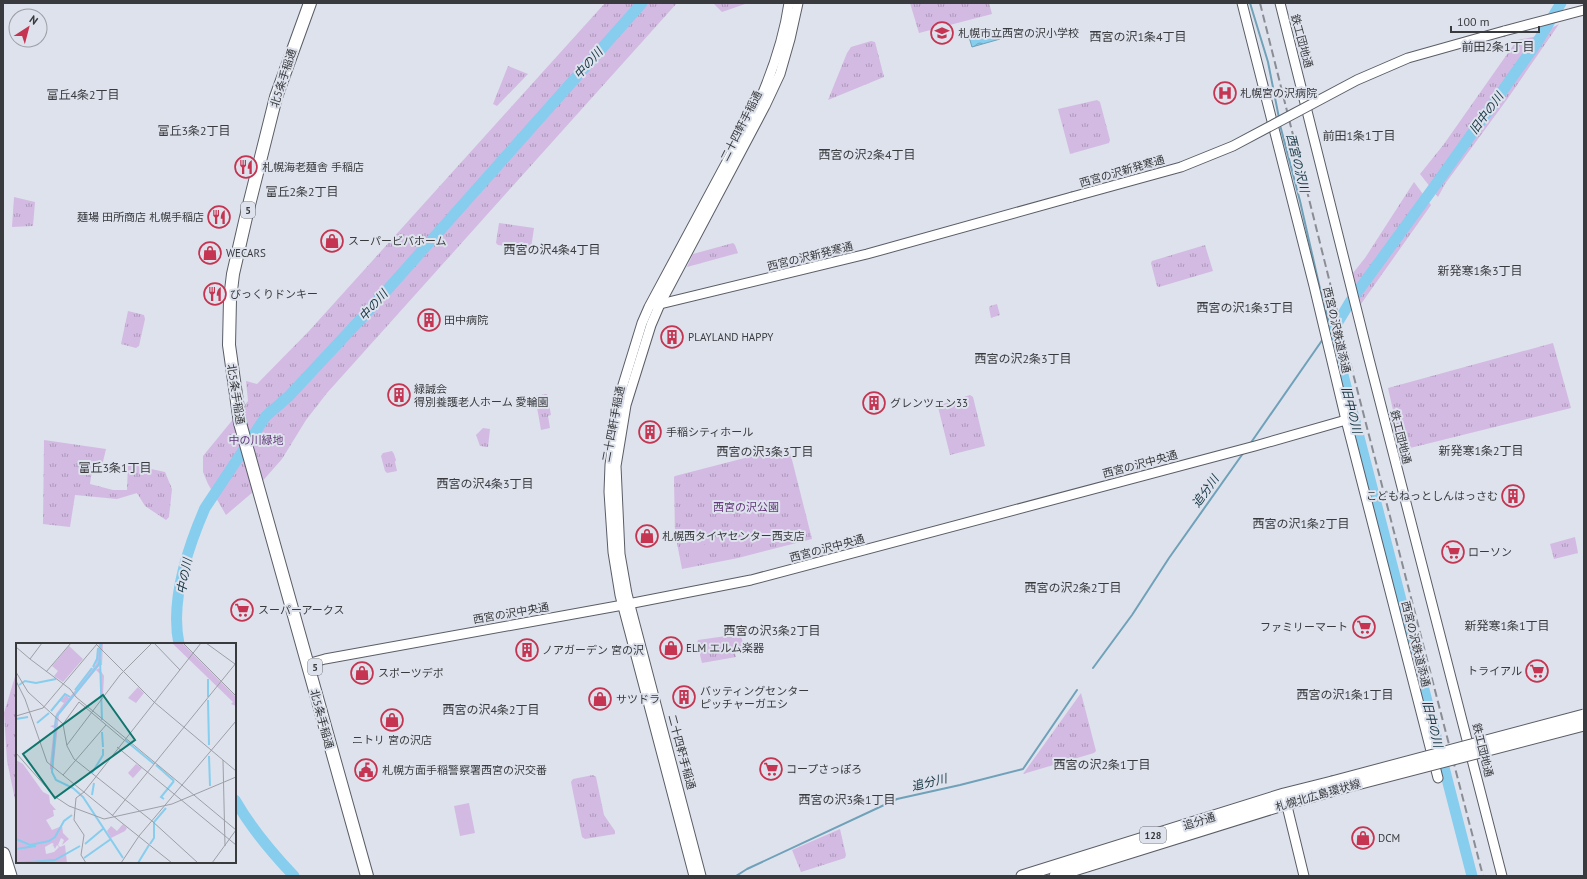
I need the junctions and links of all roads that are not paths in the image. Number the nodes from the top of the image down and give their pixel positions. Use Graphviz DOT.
graph roads {
  1 [pos="310,3"];
  2 [pos="317,3"];
  3 [pos="789,3"];
  4 [pos="798,3"];
  5 [pos="1242,3"];
  6 [pos="1280,3"];
  7 [pos="1584,10"];
  8 [pos="660,304"];
  9 [pos="649,307"];
  10 [pos="1346,420"];
  11 [pos="244,422"];
  12 [pos="627,604"];
  13 [pos="310,664"];
  14 [pos="1584,716"];
  15 [pos="1584,725"];
  16 [pos="1438,778"];
  17 [pos="1333,786"];
  18 [pos="1285,799"];
  19 [pos="3,854"];
  20 [pos="10,876"];
  21 [pos="367,876"];
  22 [pos="374,876"];
  23 [pos="694,876"];
  24 [pos="701,876"];
  25 [pos="1022,876"];
  26 [pos="1055,876"];
  27 [pos="1304,876"];
  28 [pos="1502,876"];
  1 -- 11 [label="highway, 北5条手稲通 / 5"];
  2 -- 11 [label="highway, 北5条手稲通 / 5"];
  3 -- 9 [label="street, 二十四軒手稲通"];
  4 -- 8 [label="street, 二十四軒手稲通"];
  5 -- 10 [label="street, 西宮の沢鉄道添通"];
  6 -- 28 [label="street, 鉄工団地通"];
  7 -- 8 [label="street, 西宮の沢新発寒通, bridge"];
  8 -- 9 [label="street, 西宮の沢新発寒通"];
  8 -- 12 [label="street, 二十四軒手稲通"];
  9 -- 12 [label="street, 二十四軒手稲通"];
  10 -- 12 [label="street, 西宮の沢中央通"];
  10 -- 16 [label="street, 西宮の沢鉄道添通"];
  11 -- 13 [label="highway, 北5条手稲通 / 5"];
  12 -- 13 [label="street, 西宮の沢中央通"];
  12 -- 23 [label="street, 二十四軒手稲通"];
  12 -- 24 [label="street, 二十四軒手稲通"];
  13 -- 21 [label="highway, 北5条手稲通 / 5"];
  13 -- 22 [label="highway, 北5条手稲通 / 5"];
  14 -- 17 [label="main road, 札幌北広島環状線 / 128, bridge"];
  15 -- 17 [label="main road, 札幌北広島環状線 / 128, bridge"];
  17 -- 18 [label="main road, 札幌北広島環状線 / 128"];
  18 -- 25 [label="main road, 追分通 / 128"];
  18 -- 26 [label="main road, 札幌北広島環状線 / 128"];
  18 -- 27 [label="street"];
  19 -- 20 [label="highway"];
}
